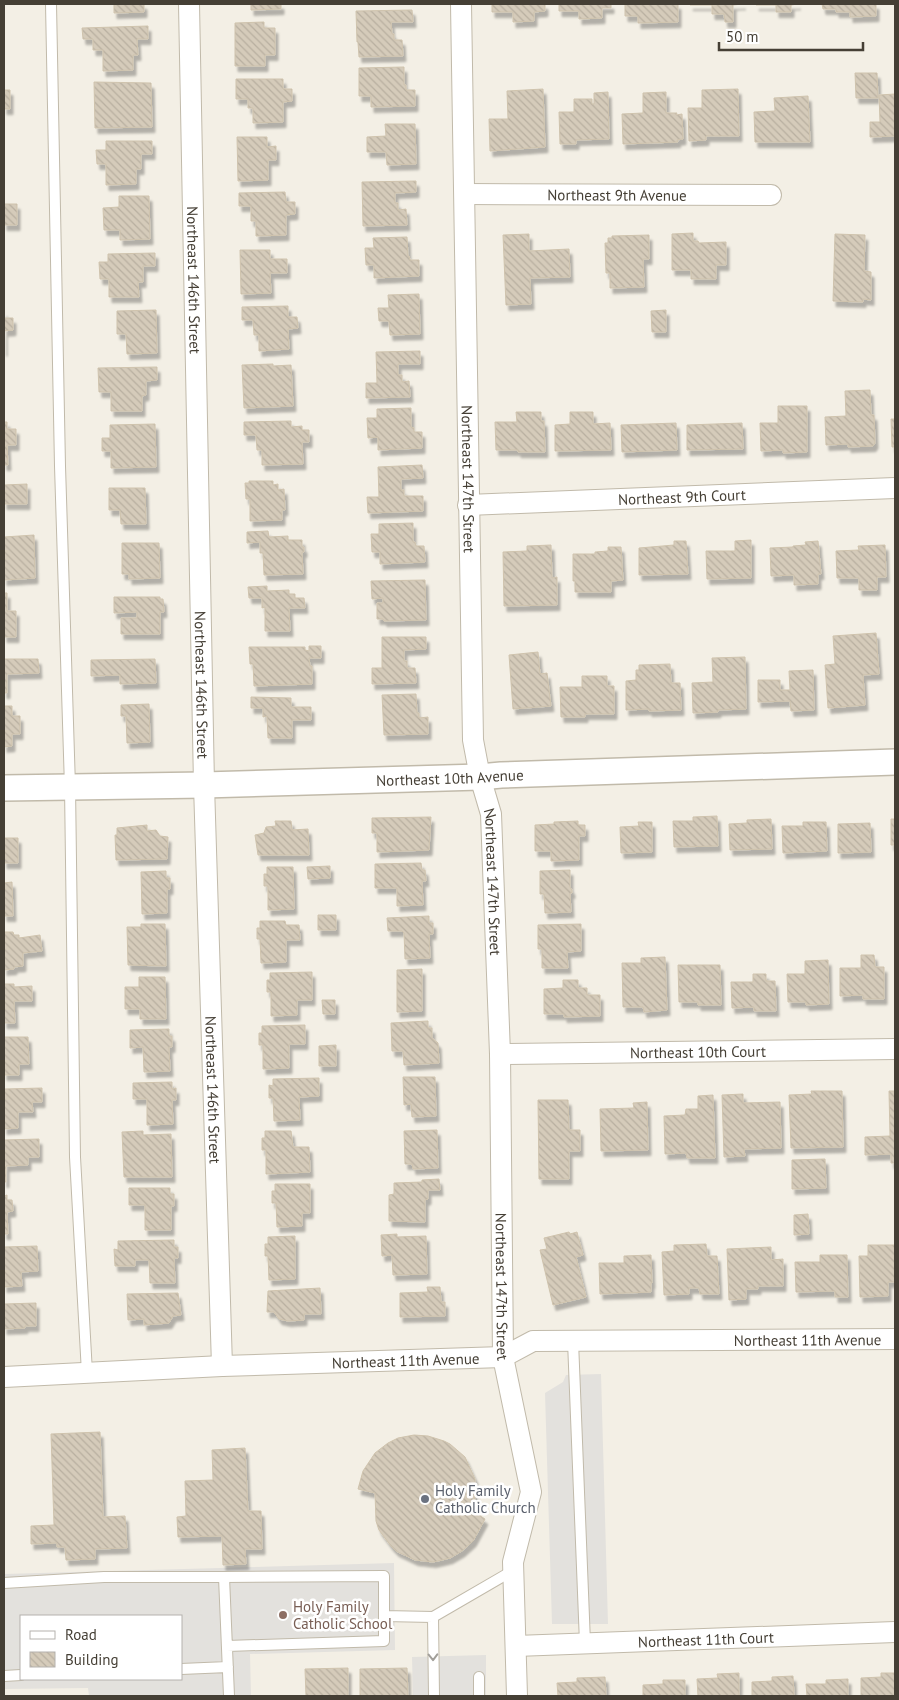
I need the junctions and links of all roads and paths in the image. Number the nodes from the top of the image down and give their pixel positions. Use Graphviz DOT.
graph roads {
  1 [pos="51,4"];
  2 [pos="189,4"];
  3 [pos="461,4"];
  4 [pos="465,194"];
  5 [pos="771,195"];
  6 [pos="895,488"];
  7 [pos="468,505"];
  8 [pos="895,762"];
  9 [pos="480,777"];
  10 [pos="204,785"];
  11 [pos="70,787"];
  12 [pos="4,788"];
  13 [pos="895,1049"];
  14 [pos="500,1054"];
  15 [pos="895,1339"];
  16 [pos="573,1341"];
  17 [pos="503,1357"];
  18 [pos="222,1366"];
  19 [pos="87,1373"];
  20 [pos="4,1377"];
  21 [pos="514,1570"];
  22 [pos="224,1577"];
  23 [pos="4,1583"];
  24 [pos="384,1616"];
  25 [pos="433,1617"];
  26 [pos="895,1632"];
  27 [pos="584,1643"];
  28 [pos="227,1646"];
  29 [pos="516,1646"];
  30 [pos="228,1667"];
  31 [pos="182,1669"];
  32 [pos="20,1675"];
  33 [pos="4,1676"];
  34 [pos="479,1677"];
  35 [pos="229,1696"];
  36 [pos="434,1696"];
  37 [pos="479,1696"];
  38 [pos="516,1696"];
  1 -- 11 [label="lane"];
  2 -- 10 [label="street, Northeast 146th Street"];
  3 -- 4 [label="street, Northeast 147th Street"];
  4 -- 5 [label="street, Northeast 9th Avenue"];
  4 -- 7 [label="street, Northeast 147th Street"];
  6 -- 7 [label="street, Northeast 9th Court"];
  7 -- 9 [label="street, Northeast 147th Street"];
  8 -- 9 [label="street, Northeast 10th Avenue"];
  9 -- 10 [label="street, Northeast 10th Avenue"];
  9 -- 14 [label="street, Northeast 147th Street"];
  10 -- 11 [label="street, Northeast 10th Avenue"];
  10 -- 18 [label="street, Northeast 146th Street"];
  11 -- 12 [label="street, Northeast 10th Avenue"];
  11 -- 19 [label="lane"];
  13 -- 14 [label="street, Northeast 10th Court"];
  14 -- 17 [label="street, Northeast 147th Street"];
  15 -- 16 [label="street, Northeast 11th Avenue"];
  16 -- 17 [label="street, Northeast 11th Avenue"];
  16 -- 27 [label="lane"];
  17 -- 18 [label="street, Northeast 11th Avenue"];
  17 -- 21 [label="street, Northeast 147th Street"];
  18 -- 19 [label="street, Northeast 11th Avenue"];
  19 -- 20 [label="street, Northeast 11th Avenue"];
  21 -- 25 [label="lane"];
  21 -- 29 [label="street, Northeast 147th Street"];
  22 -- 23 [label="lane"];
  22 -- 24 [label="lane"];
  22 -- 28 [label="lane"];
  24 -- 25 [label="lane"];
  24 -- 28 [label="lane"];
  25 -- 36 [label="lane, one-way"];
  26 -- 27 [label="street, Northeast 11th Court"];
  27 -- 29 [label="street, Northeast 11th Court"];
  28 -- 30 [label="lane"];
  29 -- 38 [label="street, Northeast 147th Street"];
  30 -- 31 [label="lane"];
  30 -- 35 [label="lane"];
  32 -- 33 [label="lane"];
  34 -- 37 [label="lane"];
}
